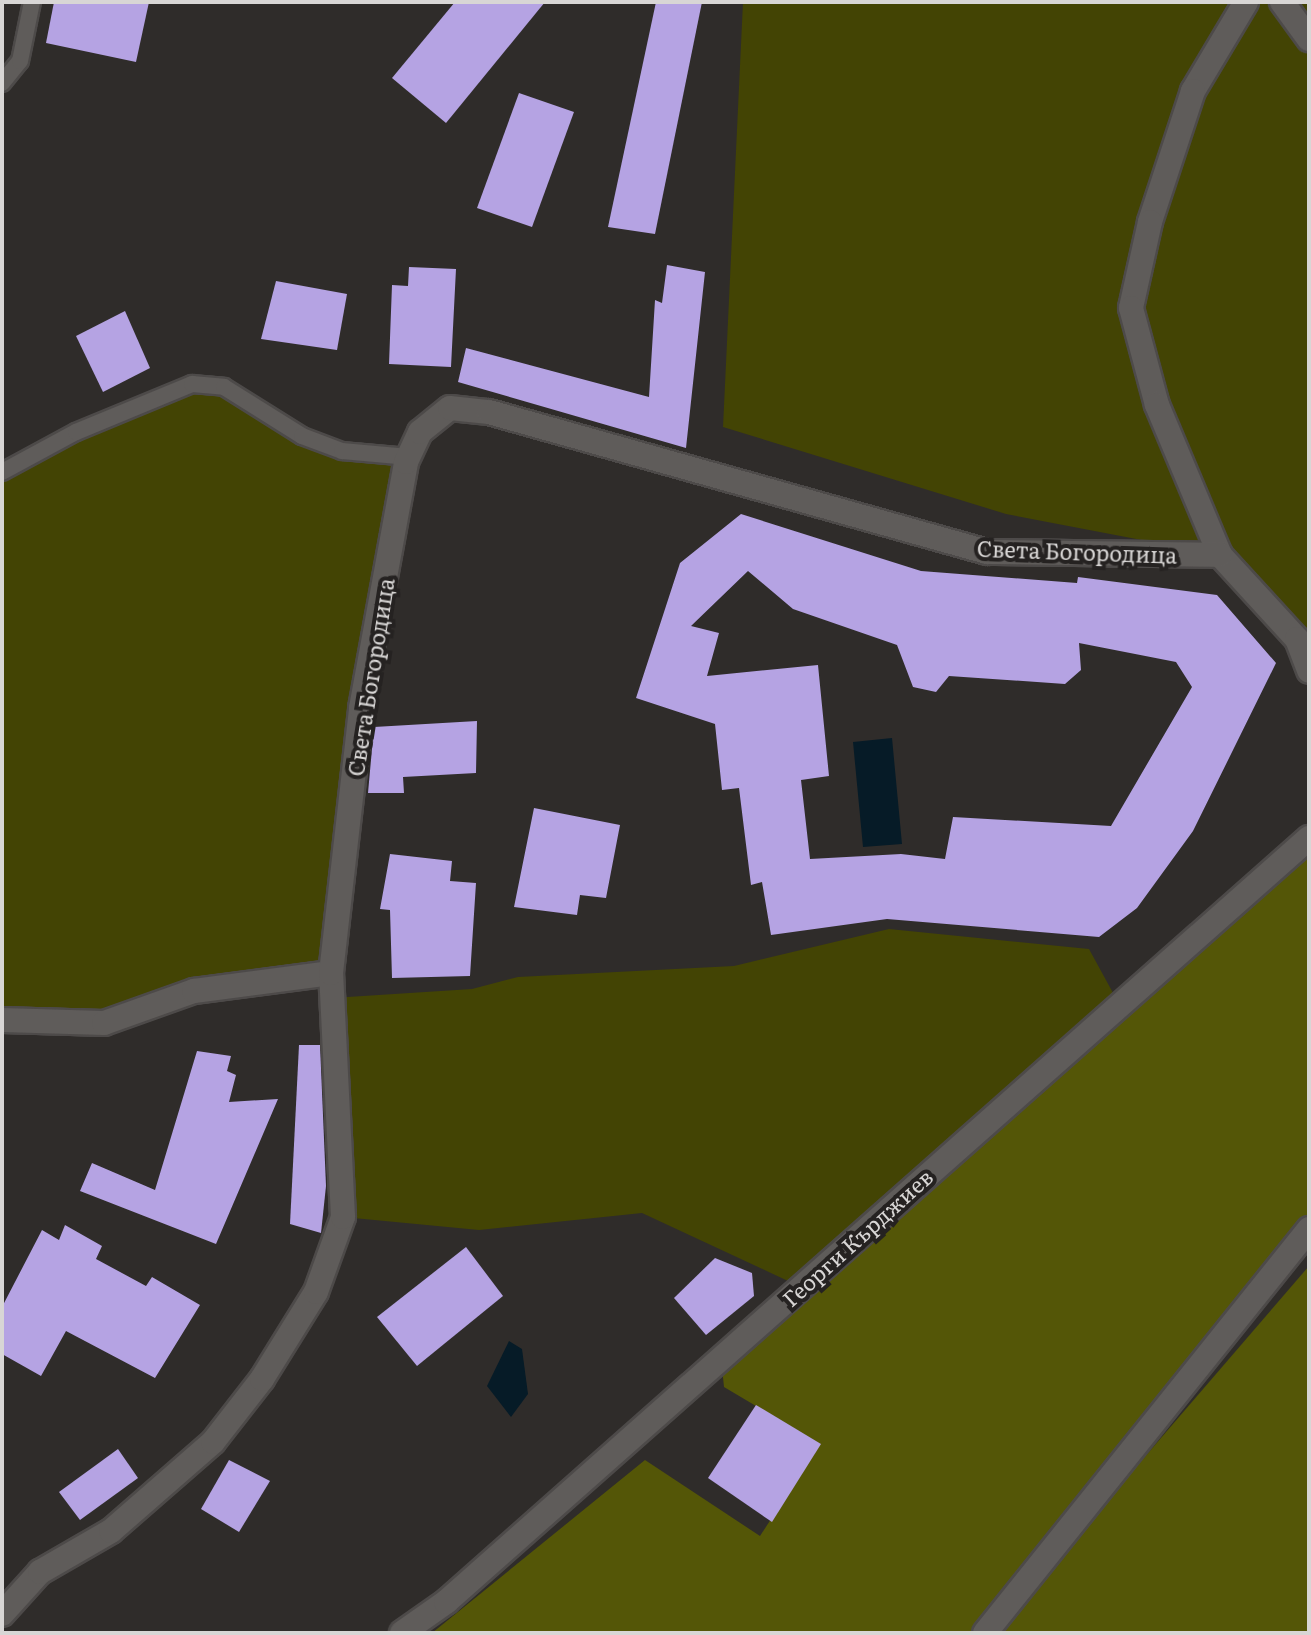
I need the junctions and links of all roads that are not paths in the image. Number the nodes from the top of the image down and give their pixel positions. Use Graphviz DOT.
graph roads {
  1 [pos="32,2"];
  2 [pos="1246,2"];
  3 [pos="1282,2"];
  4 [pos="1309,39"];
  5 [pos="2,83"];
  6 [pos="409,457"];
  7 [pos="2,472"];
  8 [pos="1220,555"];
  9 [pos="1309,671"];
  10 [pos="1309,838"];
  11 [pos="331,973"];
  12 [pos="2,1020"];
  13 [pos="1309,1229"];
  14 [pos="2,1614"];
  15 [pos="402,1633"];
  16 [pos="985,1633"];
  1 -- 5 [label="lane"];
  2 -- 8 [label="street"];
  3 -- 4 [label="street"];
  6 -- 7 [label="lane"];
  6 -- 8 [label="street, Света Богородица"];
  6 -- 11 [label="street, Света Богородица"];
  8 -- 9 [label="street"];
  10 -- 15 [label="street, Георги Кърджиев"];
  11 -- 12 [label="street"];
  11 -- 14 [label="street, Света Богородица"];
  13 -- 16 [label="street"];
}
